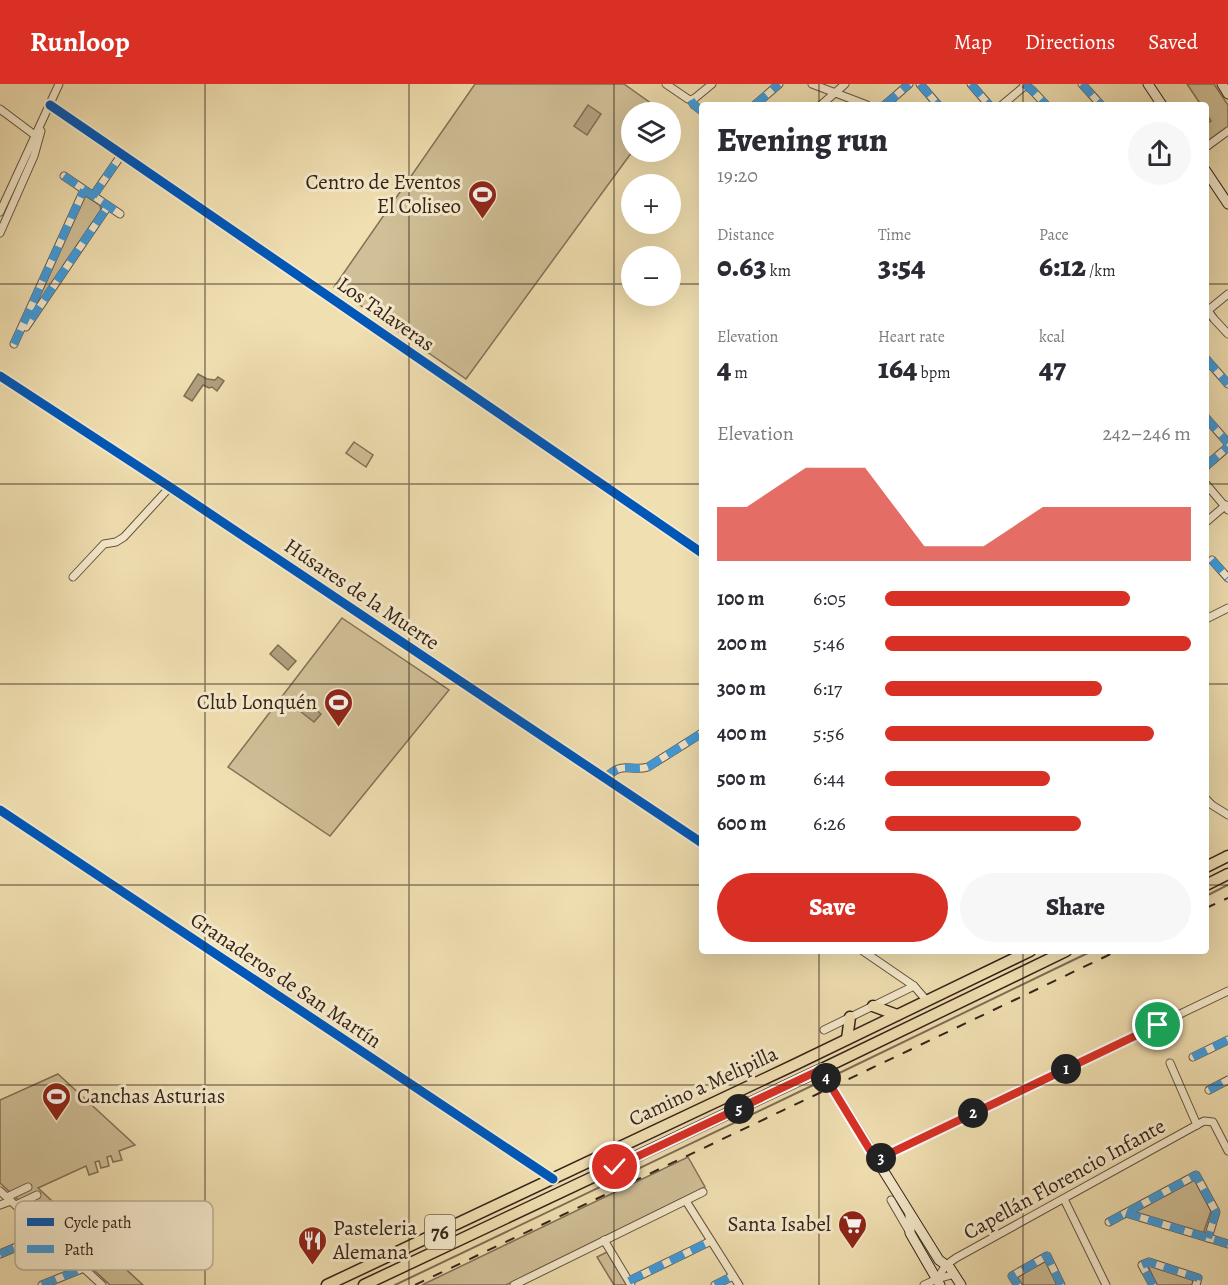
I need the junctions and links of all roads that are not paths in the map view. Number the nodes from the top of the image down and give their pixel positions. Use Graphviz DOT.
graph roads {
  1 [pos="59,84"];
  2 [pos="666,84"];
  3 [pos="712,84"];
  4 [pos="779,84"];
  5 [pos="812,84"];
  6 [pos="845,84"];
  7 [pos="909,84"];
  8 [pos="920,84"];
  9 [pos="971,84"];
  10 [pos="1026,84"];
  11 [pos="1082,84"];
  12 [pos="1148,84"];
  13 [pos="1222,84"];
  14 [pos="835,93"];
  15 [pos="1228,93"];
  16 [pos="691,100"];
  17 [pos="758,102"];
  18 [pos="824,102"];
  19 [pos="859,102"];
  20 [pos="888,102"];
  21 [pos="936,102"];
  22 [pos="986,102"];
  23 [pos="1005,102"];
  24 [pos="1043,102"];
  25 [pos="1098,102"];
  26 [pos="1160,102"];
  27 [pos="50,105"];
  28 [pos="0,109"];
  29 [pos="699,109"];
  30 [pos="43,119"];
  31 [pos="1228,130"];
  32 [pos="36,136"];
  33 [pos="1209,145"];
  34 [pos="122,154"];
  35 [pos="64,176"];
  36 [pos="1209,176"];
  37 [pos="84,190"];
  38 [pos="93,196"];
  39 [pos="1228,204"];
  40 [pos="108,206"];
  41 [pos="0,212"];
  42 [pos="120,214"];
  43 [pos="0,233"];
  44 [pos="1228,294"];
  45 [pos="1209,308"];
  46 [pos="1209,312"];
  47 [pos="1228,334"];
  48 [pos="1209,362"];
  49 [pos="0,376"];
  50 [pos="1228,384"];
  51 [pos="1209,422"];
  52 [pos="1228,445"];
  53 [pos="1209,463"];
  54 [pos="170,487"];
  55 [pos="1209,487"];
  56 [pos="1227,506"];
  57 [pos="1209,520"];
  58 [pos="699,551"];
  59 [pos="1212,560"];
  60 [pos="73,578"];
  61 [pos="1228,578"];
  62 [pos="1228,608"];
  63 [pos="1209,618"];
  64 [pos="699,735"];
  65 [pos="605,777"];
  66 [pos="1209,802"];
  67 [pos="0,810"];
  68 [pos="1228,815"];
  69 [pos="699,841"];
  70 [pos="1228,856"];
  71 [pos="1209,866"];
  72 [pos="1228,874"];
  73 [pos="1209,884"];
  74 [pos="867,954"];
  75 [pos="1024,954"];
  76 [pos="1060,954"];
  77 [pos="914,986"];
  78 [pos="1228,991"];
  79 [pos="927,1001"];
  80 [pos="873,1006"];
  81 [pos="897,1015"];
  82 [pos="850,1017"];
  83 [pos="824,1030"];
  84 [pos="847,1039"];
  85 [pos="1228,1040"];
  86 [pos="1193,1058"];
  87 [pos="1170,1063"];
  88 [pos="826,1076"];
  89 [pos="1228,1080"];
  90 [pos="1209,1090"];
  91 [pos="1197,1125"];
  92 [pos="1228,1150"];
  93 [pos="876,1160"];
  94 [pos="553,1179"];
  95 [pos="28,1187"];
  96 [pos="0,1191"];
  97 [pos="704,1192"];
  98 [pos="37,1195"];
  99 [pos="1064,1199"];
  100 [pos="891,1200"];
  101 [pos="11,1201"];
  102 [pos="686,1201"];
  103 [pos="0,1205"];
  104 [pos="15,1205"];
  105 [pos="1126,1213"];
  106 [pos="910,1214"];
  107 [pos="1109,1222"];
  108 [pos="910,1233"];
  109 [pos="1208,1238"];
  110 [pos="604,1240"];
  111 [pos="711,1240"];
  112 [pos="1228,1244"];
  113 [pos="15,1248"];
  114 [pos="0,1254"];
  115 [pos="946,1265"];
  116 [pos="79,1270"];
  117 [pos="86,1270"];
  118 [pos="955,1274"];
  119 [pos="733,1276"];
  120 [pos="1197,1281"];
  121 [pos="939,1282"];
  122 [pos="630,1283"];
  123 [pos="42,1285"];
  124 [pos="102,1285"];
  125 [pos="327,1285"];
  126 [pos="364,1285"];
  127 [pos="514,1285"];
  128 [pos="715,1285"];
  129 [pos="739,1285"];
  130 [pos="924,1285"];
  131 [pos="962,1285"];
  132 [pos="1018,1285"];
  133 [pos="1061,1285"];
  134 [pos="1106,1285"];
  135 [pos="1153,1285"];
  1 -- 27 [label="street"];
  2 -- 16 [label="street"];
  3 -- 16 [label="street"];
  4 -- 17 [label="street"];
  5 -- 14 [label="street"];
  6 -- 14 [label="street"];
  7 -- 20 [label="street"];
  8 -- 21 [label="street"];
  9 -- 22 [label="street"];
  10 -- 23 [label="street"];
  10 -- 24 [label="street"];
  11 -- 25 [label="street"];
  12 -- 26 [label="street"];
  13 -- 15 [label="street"];
  14 -- 18 [label="street"];
  14 -- 19 [label="street"];
  16 -- 29 [label="street"];
  27 -- 30 [label="street"];
  27 -- 34 [label="street, Los Talaveras"];
  28 -- 32 [label="street"];
  30 -- 32 [label="street"];
  30 -- 43 [label="street"];
  31 -- 33 [label="street"];
  32 -- 41 [label="street"];
  34 -- 38 [label="street"];
  34 -- 58 [label="street, Los Talaveras"];
  35 -- 37 [label="street"];
  36 -- 39 [label="street"];
  37 -- 38 [label="street"];
  37 -- 40 [label="street"];
  38 -- 40 [label="street"];
  40 -- 42 [label="street"];
  44 -- 45 [label="street"];
  46 -- 47 [label="street"];
  48 -- 50 [label="street"];
  49 -- 54 [label="street, Húsares de la Muerte"];
  51 -- 52 [label="street"];
  52 -- 53 [label="street"];
  54 -- 60 [label="street"];
  54 -- 65 [label="street, Húsares de la Muerte"];
  55 -- 56 [label="street"];
  56 -- 57 [label="street"];
  59 -- 61 [label="street"];
  62 -- 63 [label="street"];
  64 -- 65 [label="street"];
  65 -- 69 [label="street, Húsares de la Muerte"];
  66 -- 68 [label="street"];
  67 -- 94 [label="street, Granaderos de San Martín"];
  70 -- 71 [label="main road"];
  72 -- 73 [label="main road"];
  74 -- 77 [label="street"];
  75 -- 79 [label="main road, Camino a Melipilla / 76"];
  76 -- 88 [label="main road, Camino a Melipilla / 76"];
  77 -- 79 [label="street"];
  77 -- 80 [label="street"];
  78 -- 93 [label="street"];
  79 -- 81 [label="main road, Camino a Melipilla / 76"];
  80 -- 81 [label="main road"];
  80 -- 82 [label="street"];
  81 -- 84 [label="main road, Camino a Melipilla / 76"];
  82 -- 83 [label="street"];
  82 -- 84 [label="main road"];
  84 -- 94 [label="main road, Camino a Melipilla / 76"];
  85 -- 86 [label="street"];
  87 -- 91 [label="street"];
  88 -- 93 [label="street"];
  88 -- 126 [label="main road, Camino a Melipilla / 76"];
  89 -- 90 [label="street"];
  91 -- 92 [label="street, Capellán Florencio Infante"];
  91 -- 99 [label="street, Capellán Florencio Infante"];
  93 -- 106 [label="street"];
  94 -- 125 [label="main road, Camino a Melipilla / 76"];
  95 -- 101 [label="street"];
  96 -- 101 [label="street"];
  97 -- 102 [label="street"];
  98 -- 101 [label="street"];
  99 -- 115 [label="street, Capellán Florencio Infante"];
  99 -- 134 [label="street"];
  100 -- 108 [label="street"];
  101 -- 103 [label="street"];
  101 -- 104 [label="street"];
  102 -- 110 [label="street"];
  102 -- 111 [label="street"];
  105 -- 107 [label="street"];
  105 -- 109 [label="street"];
  105 -- 109 [label="street"];
  106 -- 108 [label="street"];
  106 -- 115 [label="street"];
  108 -- 121 [label="street"];
  109 -- 112 [label="street"];
  110 -- 122 [label="street"];
  110 -- 127 [label="street"];
  111 -- 119 [label="street"];
  111 -- 122 [label="street"];
  113 -- 114 [label="street"];
  115 -- 118 [label="street"];
  115 -- 121 [label="street, Capellán Florencio Infante"];
  116 -- 123 [label="street"];
  117 -- 124 [label="street"];
  118 -- 121 [label="street"];
  118 -- 131 [label="street"];
  119 -- 128 [label="street"];
  119 -- 129 [label="street"];
  120 -- 135 [label="street"];
  121 -- 130 [label="street"];
  132 -- 133 [label="street"];
}
